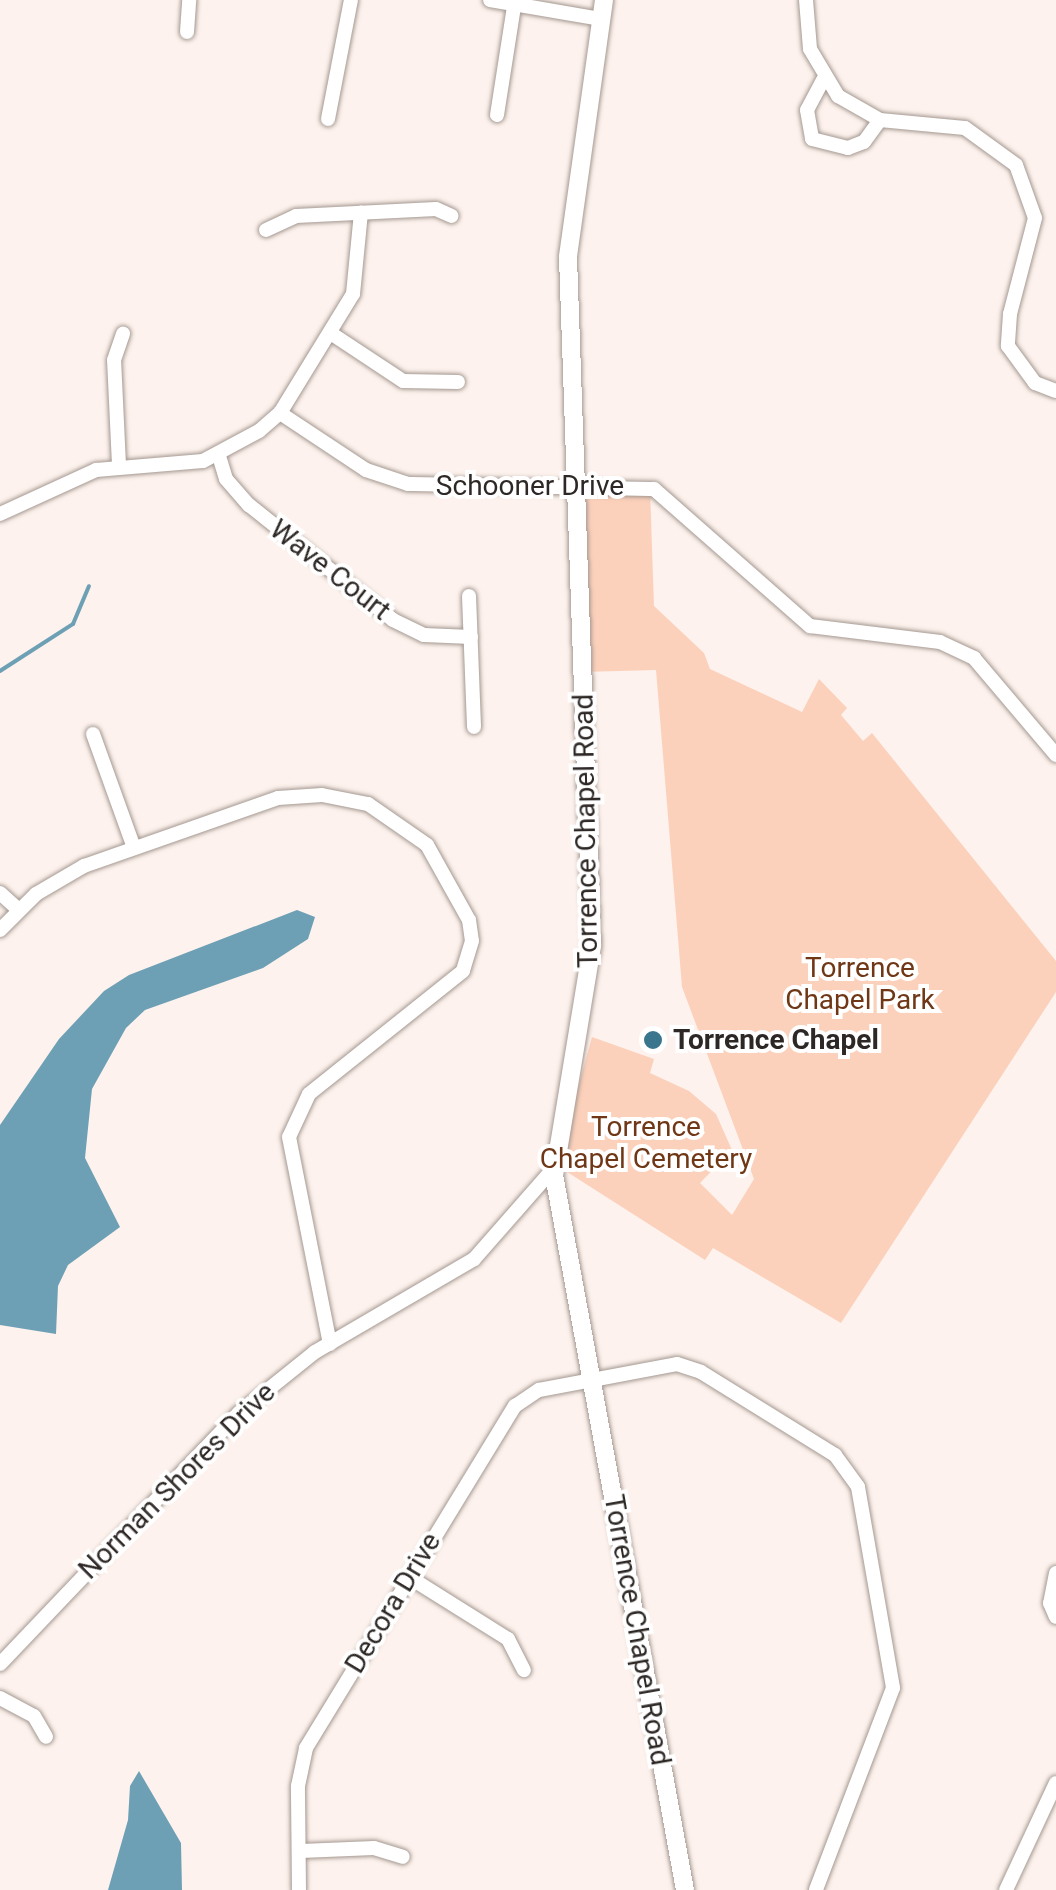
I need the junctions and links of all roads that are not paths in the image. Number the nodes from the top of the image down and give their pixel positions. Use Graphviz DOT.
graph roads {
  1 [pos="189,0"];
  2 [pos="351,0"];
  3 [pos="490,0"];
  4 [pos="604,0"];
  5 [pos="806,0"];
  6 [pos="515,2"];
  7 [pos="601,20"];
  8 [pos="187,32"];
  9 [pos="823,80"];
  10 [pos="496,115"];
  11 [pos="328,119"];
  12 [pos="880,120"];
  13 [pos="361,212"];
  14 [pos="452,216"];
  15 [pos="266,230"];
  16 [pos="123,334"];
  17 [pos="332,334"];
  18 [pos="458,382"];
  19 [pos="1056,391"];
  20 [pos="280,413"];
  21 [pos="220,456"];
  22 [pos="118,465"];
  23 [pos="574,484"];
  24 [pos="0,514"];
  25 [pos="469,596"];
  26 [pos="470,636"];
  27 [pos="474,727"];
  28 [pos="93,734"];
  29 [pos="1056,755"];
  30 [pos="134,848"];
  31 [pos="0,893"];
  32 [pos="18,910"];
  33 [pos="0,930"];
  34 [pos="554,1168"];
  35 [pos="330,1344"];
  36 [pos="590,1379"];
  37 [pos="1056,1573"];
  38 [pos="409,1577"];
  39 [pos="1056,1616"];
  40 [pos="0,1664"];
  41 [pos="524,1670"];
  42 [pos="0,1698"];
  43 [pos="0,1706"];
  44 [pos="36,1723"];
  45 [pos="46,1736"];
  46 [pos="1055,1787"];
  47 [pos="301,1851"];
  48 [pos="403,1858"];
  49 [pos="299,1890"];
  50 [pos="684,1890"];
  51 [pos="816,1890"];
  52 [pos="1006,1890"];
  1 -- 8 [label="street"];
  2 -- 11 [label="street"];
  3 -- 6 [label="street"];
  4 -- 7 [label="street, Torrence Chapel Road"];
  5 -- 9 [label="street"];
  6 -- 7 [label="street"];
  6 -- 10 [label="street"];
  7 -- 23 [label="street, Torrence Chapel Road"];
  9 -- 12 [label="street"];
  9 -- 12 [label="street"];
  12 -- 19 [label="street"];
  13 -- 14 [label="street"];
  13 -- 15 [label="street"];
  13 -- 17 [label="street"];
  16 -- 22 [label="street"];
  17 -- 18 [label="street"];
  17 -- 20 [label="street"];
  20 -- 21 [label="street"];
  20 -- 23 [label="street, Schooner Drive"];
  21 -- 22 [label="street"];
  21 -- 26 [label="street, Wave Court"];
  22 -- 24 [label="street"];
  23 -- 29 [label="street, Schooner Drive"];
  23 -- 34 [label="street, Torrence Chapel Road"];
  25 -- 26 [label="street"];
  26 -- 27 [label="street"];
  28 -- 30 [label="street"];
  30 -- 32 [label="street"];
  30 -- 35 [label="street"];
  31 -- 32 [label="street"];
  32 -- 33 [label="street"];
  34 -- 35 [label="street, Norman Shores Drive"];
  34 -- 36 [label="street, Torrence Chapel Road"];
  35 -- 40 [label="street, Norman Shores Drive"];
  36 -- 38 [label="street, Decora Drive"];
  36 -- 50 [label="street, Torrence Chapel Road"];
  36 -- 51 [label="street, Decora Drive"];
  37 -- 39 [label="street"];
  38 -- 41 [label="street"];
  38 -- 47 [label="street, Decora Drive"];
  42 -- 44 [label="street"];
  43 -- 44 [label="street"];
  44 -- 45 [label="street"];
  46 -- 52 [label="street"];
  47 -- 48 [label="street"];
  47 -- 49 [label="street, Decora Drive"];
}
